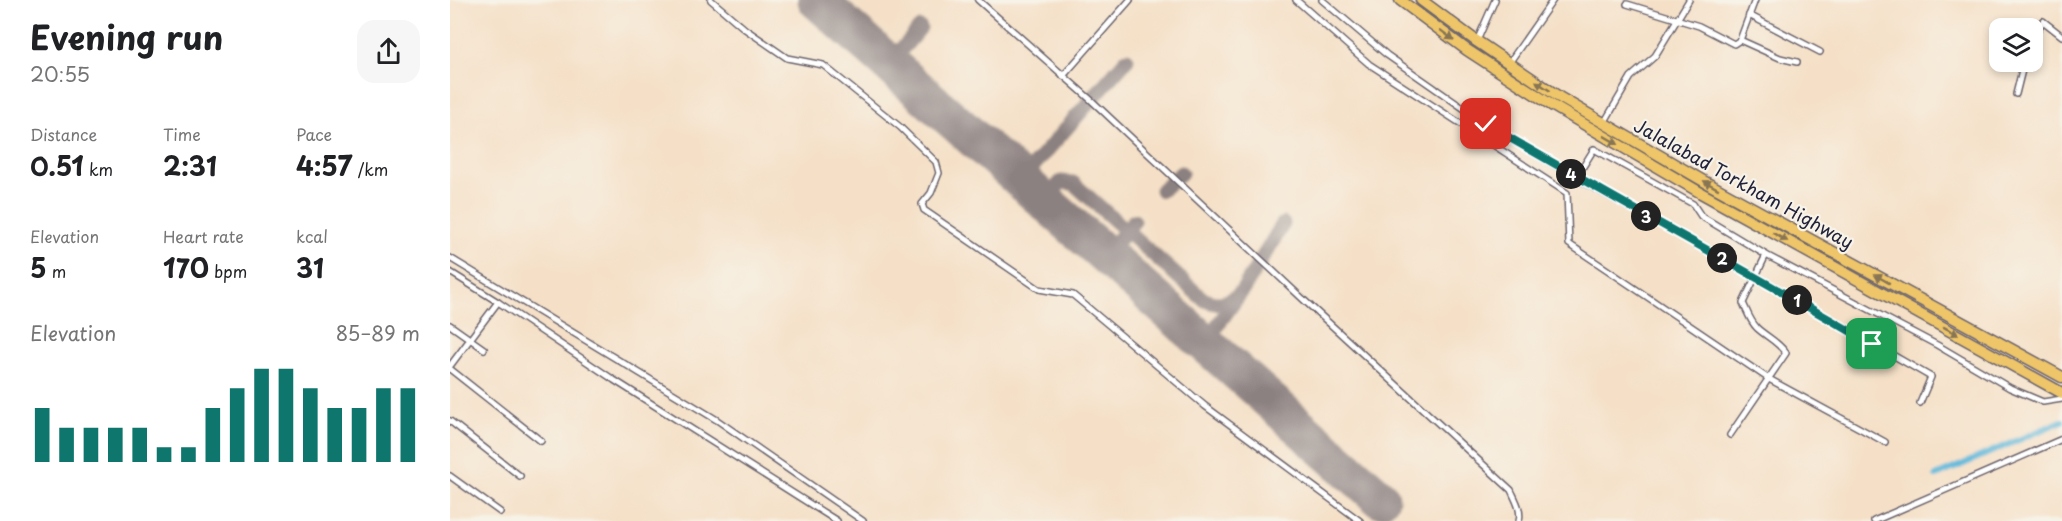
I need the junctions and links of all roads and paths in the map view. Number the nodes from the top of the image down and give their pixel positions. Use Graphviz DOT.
graph roads {
  1 [pos="711,0"];
  2 [pos="978,0"];
  3 [pos="1130,0"];
  4 [pos="1296,0"];
  5 [pos="1322,0"];
  6 [pos="1400,0"];
  7 [pos="1421,0"];
  8 [pos="1495,0"];
  9 [pos="1553,0"];
  10 [pos="1689,0"];
  11 [pos="1755,0"];
  12 [pos="1627,4"];
  13 [pos="1749,15"];
  14 [pos="1678,20"];
  15 [pos="2043,21"];
  16 [pos="2062,36"];
  17 [pos="1740,40"];
  18 [pos="1477,41"];
  19 [pos="1820,52"];
  20 [pos="1797,62"];
  21 [pos="1509,63"];
  22 [pos="2022,72"];
  23 [pos="1063,76"];
  24 [pos="2016,94"];
  25 [pos="1604,123"];
  26 [pos="1576,178"];
  27 [pos="1767,255"];
  28 [pos="450,258"];
  29 [pos="450,272"];
  30 [pos="1755,276"];
  31 [pos="498,302"];
  32 [pos="450,325"];
  33 [pos="471,340"];
  34 [pos="484,349"];
  35 [pos="450,368"];
  36 [pos="2062,377"];
  37 [pos="1769,379"];
  38 [pos="2062,393"];
  39 [pos="2062,399"];
  40 [pos="1920,403"];
  41 [pos="450,421"];
  42 [pos="1730,435"];
  43 [pos="2062,439"];
  44 [pos="541,441"];
  45 [pos="1885,442"];
  46 [pos="450,476"];
  47 [pos="520,476"];
  48 [pos="500,512"];
  49 [pos="837,521"];
  50 [pos="863,521"];
  51 [pos="1360,521"];
  52 [pos="1519,521"];
  53 [pos="1874,521"];
  1 -- 51 [label="street"];
  2 -- 23 [label="street"];
  3 -- 23 [label="street"];
  4 -- 37 [label="street"];
  5 -- 26 [label="street"];
  6 -- 38 [label="highway, one-way"];
  7 -- 18 [label="highway, Jalalabad Torkham Highway"];
  8 -- 18 [label="street"];
  9 -- 21 [label="street"];
  10 -- 14 [label="street"];
  11 -- 13 [label="street"];
  12 -- 14 [label="street"];
  13 -- 17 [label="street"];
  13 -- 19 [label="street"];
  14 -- 17 [label="street"];
  14 -- 25 [label="street"];
  15 -- 16 [label="street"];
  17 -- 20 [label="street"];
  18 -- 21 [label="highway, Jalalabad Torkham Highway"];
  25 -- 21 [label="highway, Jalalabad Torkham Highway, one-way"];
  22 -- 24 [label="street"];
  23 -- 52 [label="street"];
  36 -- 25 [label="highway, Jalalabad Torkham Highway, one-way"];
  26 -- 27 [label="street"];
  26 -- 30 [label="street"];
  27 -- 30 [label="street"];
  27 -- 39 [label="street"];
  28 -- 50 [label="street"];
  29 -- 31 [label="street"];
  30 -- 37 [label="street"];
  30 -- 40 [label="street"];
  31 -- 33 [label="street"];
  31 -- 49 [label="street"];
  32 -- 33 [label="street"];
  33 -- 34 [label="street"];
  33 -- 35 [label="street"];
  35 -- 44 [label="street"];
  37 -- 42 [label="street"];
  37 -- 45 [label="street"];
  41 -- 47 [label="street"];
  43 -- 53 [label="street"];
  46 -- 48 [label="street"];
}
